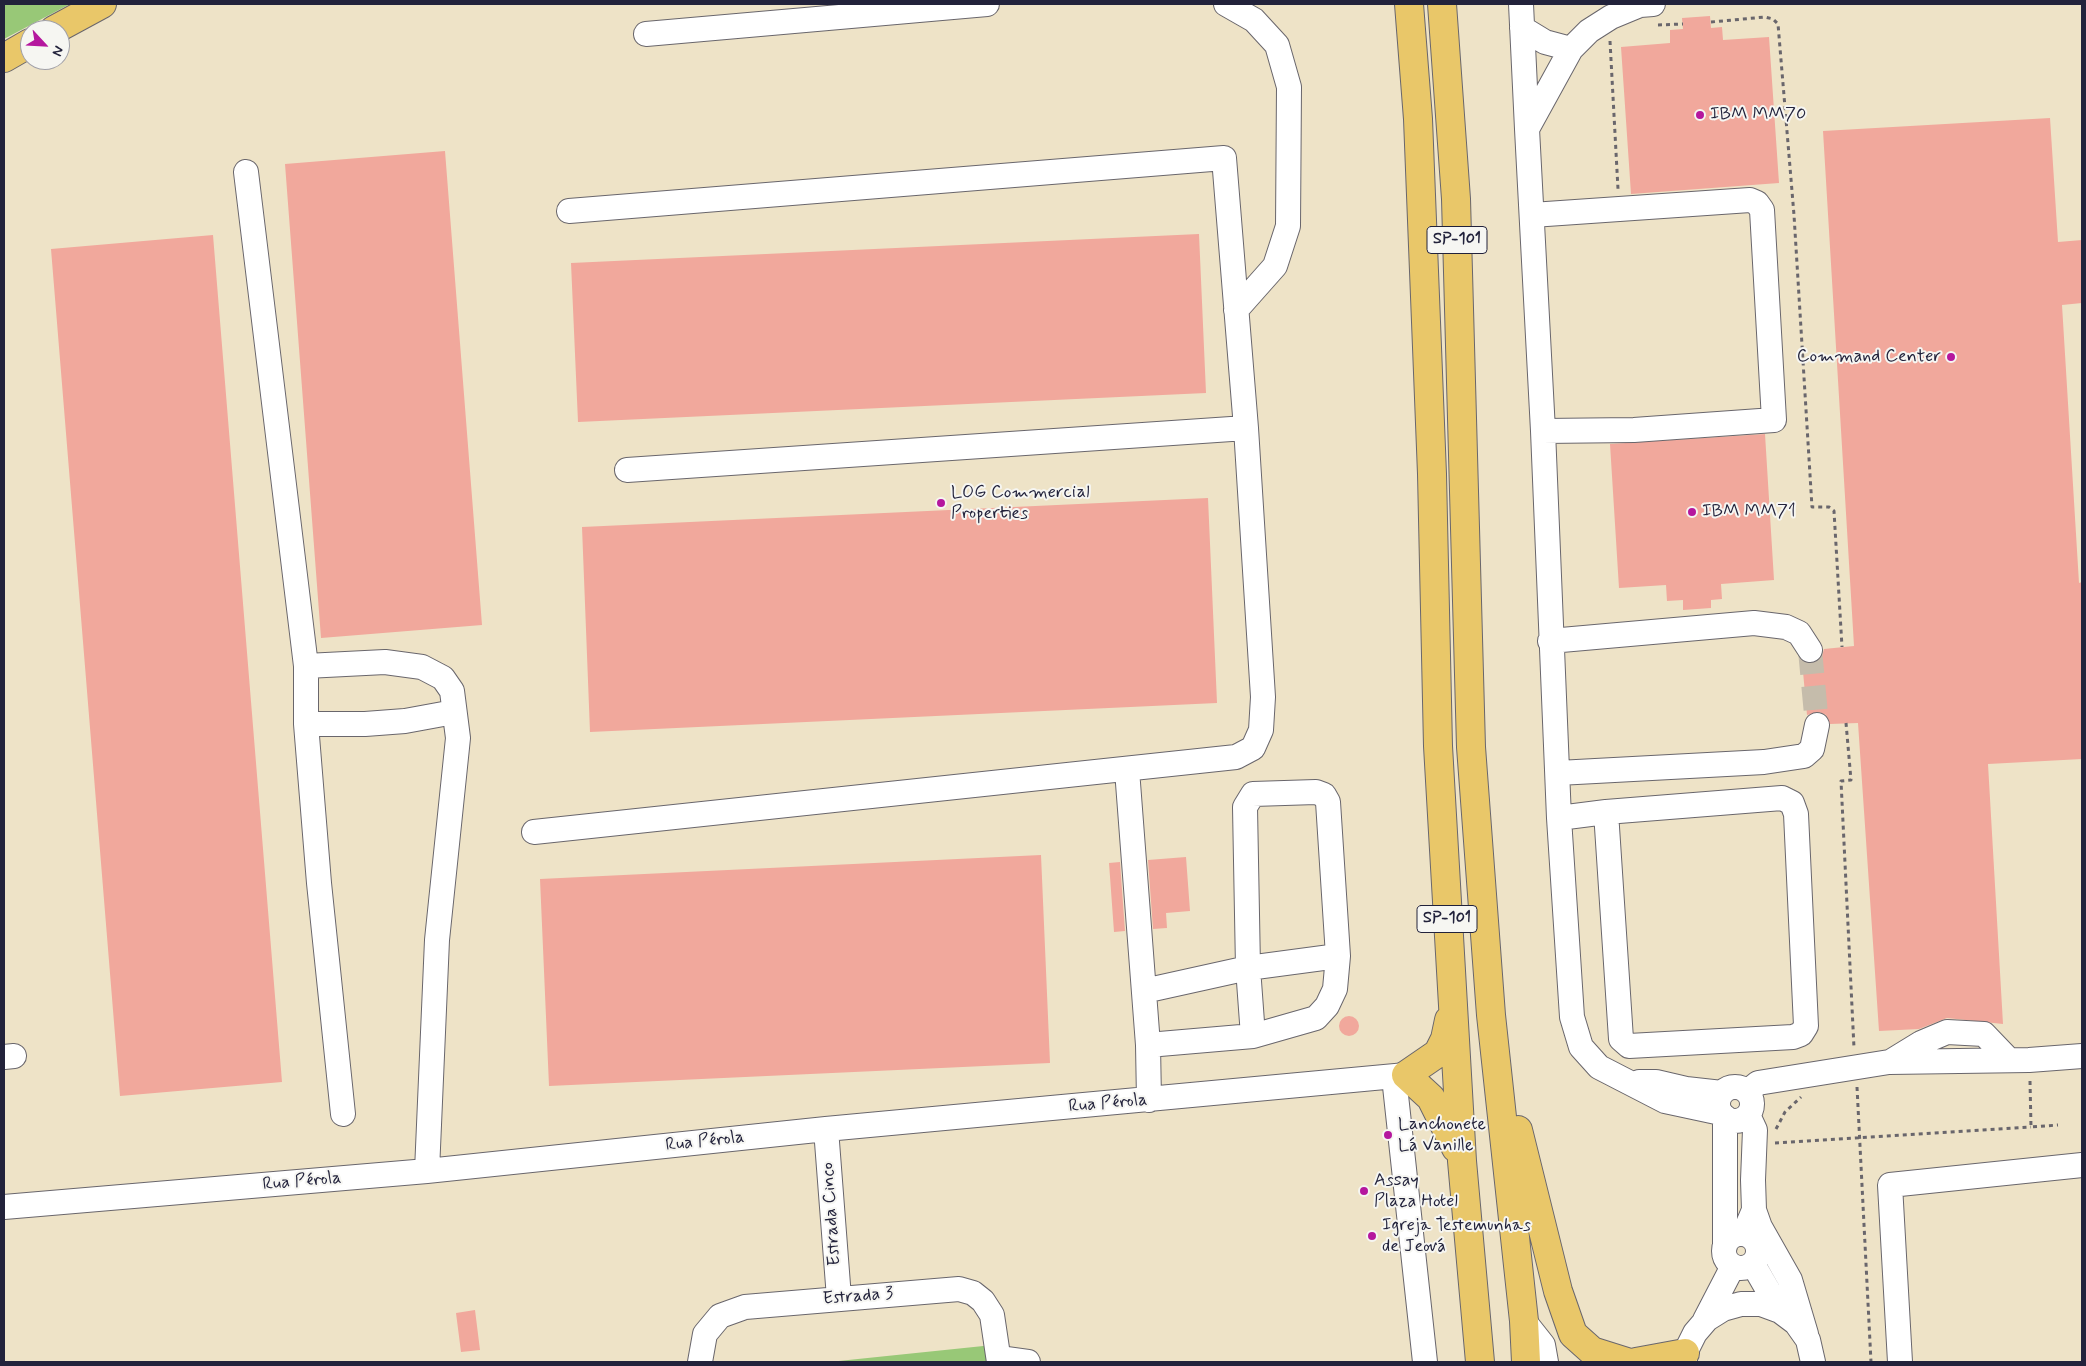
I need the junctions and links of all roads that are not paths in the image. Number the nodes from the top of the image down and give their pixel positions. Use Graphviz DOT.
graph roads {
  1 [pos="102,4"];
  2 [pos="987,4"];
  3 [pos="1226,4"];
  4 [pos="1396,4"];
  5 [pos="1409,4"];
  6 [pos="1442,4"];
  7 [pos="1456,4"];
  8 [pos="1521,4"];
  9 [pos="1654,14"];
  10 [pos="70,21"];
  11 [pos="1522,28"];
  12 [pos="646,34"];
  13 [pos="20,49"];
  14 [pos="1571,49"];
  15 [pos="4,58"];
  16 [pos="1418,120"];
  17 [pos="1527,128"];
  18 [pos="246,172"];
  19 [pos="1456,199"];
  20 [pos="569,211"];
  21 [pos="1532,216"];
  22 [pos="1236,310"];
  23 [pos="1246,428"];
  24 [pos="1543,431"];
  25 [pos="627,470"];
  26 [pos="1550,641"];
  27 [pos="1810,650"];
  28 [pos="306,666"];
  29 [pos="454,712"];
  30 [pos="306,724"];
  31 [pos="1817,725"];
  32 [pos="1127,770"];
  33 [pos="1558,773"];
  34 [pos="1606,812"];
  35 [pos="1558,818"];
  36 [pos="534,832"];
  37 [pos="1338,956"];
  38 [pos="1248,968"];
  39 [pos="1144,991"];
  40 [pos="1452,993"];
  41 [pos="1491,1015"];
  42 [pos="1253,1036"];
  43 [pos="1148,1045"];
  44 [pos="2082,1056"];
  45 [pos="1400,1076"];
  46 [pos="1149,1100"];
  47 [pos="1749,1106"];
  48 [pos="1723,1108"];
  49 [pos="343,1114"];
  50 [pos="826,1129"];
  51 [pos="1462,1160"];
  52 [pos="2082,1165"];
  53 [pos="427,1171"];
  54 [pos="4,1206"];
  55 [pos="1754,1210"];
  56 [pos="1737,1259"];
  57 [pos="839,1298"];
  58 [pos="1780,1311"];
  59 [pos="1524,1321"];
  60 [pos="1703,1324"];
  61 [pos="1811,1351"];
  62 [pos="1685,1358"];
  63 [pos="999,1360"];
  64 [pos="700,1362"];
  65 [pos="1028,1362"];
  66 [pos="1425,1362"];
  67 [pos="1480,1362"];
  68 [pos="1526,1362"];
  69 [pos="1546,1362"];
  70 [pos="1627,1362"];
  71 [pos="1636,1362"];
  72 [pos="1900,1362"];
  1 -- 10 [label="highway"];
  2 -- 12 [label="street"];
  3 -- 22 [label="street"];
  4 -- 16 [label="highway"];
  5 -- 16 [label="highway, SP-101"];
  6 -- 19 [label="highway, SP-101"];
  7 -- 19 [label="highway"];
  8 -- 11 [label="street"];
  9 -- 14 [label="street"];
  11 -- 14 [label="street"];
  11 -- 17 [label="street"];
  13 -- 15 [label="highway"];
  14 -- 17 [label="street"];
  16 -- 40 [label="highway, SP-101"];
  17 -- 21 [label="street"];
  18 -- 28 [label="street"];
  19 -- 41 [label="highway, SP-101"];
  20 -- 22 [label="street"];
  21 -- 24 [label="street"];
  21 -- 24 [label="street"];
  22 -- 23 [label="street"];
  23 -- 25 [label="street"];
  23 -- 32 [label="street"];
  24 -- 26 [label="street"];
  26 -- 27 [label="street"];
  26 -- 33 [label="street"];
  28 -- 29 [label="street"];
  28 -- 30 [label="street"];
  29 -- 30 [label="street"];
  29 -- 53 [label="street"];
  30 -- 49 [label="street"];
  31 -- 33 [label="street"];
  32 -- 36 [label="street"];
  32 -- 39 [label="street"];
  33 -- 35 [label="street"];
  34 -- 34 [label="street"];
  34 -- 35 [label="street"];
  35 -- 48 [label="street"];
  37 -- 38 [label="street"];
  37 -- 38 [label="street"];
  37 -- 42 [label="street"];
  38 -- 39 [label="street"];
  38 -- 42 [label="street"];
  39 -- 43 [label="street"];
  40 -- 45 [label="highway"];
  40 -- 51 [label="highway, SP-101"];
  41 -- 59 [label="highway, SP-101"];
  41 -- 70 [label="highway"];
  42 -- 43 [label="street"];
  43 -- 46 [label="street"];
  44 -- 47 [label="street"];
  45 -- 46 [label="street, Rua Pérola"];
  45 -- 51 [label="highway"];
  45 -- 66 [label="street"];
  46 -- 50 [label="street, Rua Pérola"];
  47 -- 48 [label="street"];
  47 -- 55 [label="street"];
  48 -- 56 [label="street"];
  50 -- 53 [label="street, Rua Pérola"];
  50 -- 57 [label="street, Estrada Cinco"];
  51 -- 67 [label="highway, SP-101"];
  52 -- 72 [label="street"];
  53 -- 54 [label="street, Rua Pérola"];
  55 -- 56 [label="street"];
  55 -- 61 [label="street"];
  56 -- 58 [label="street"];
  56 -- 60 [label="street"];
  57 -- 63 [label="street, Estrada 3"];
  57 -- 64 [label="street, Estrada 3"];
  58 -- 60 [label="street"];
  58 -- 61 [label="street"];
  59 -- 68 [label="highway, SP-101"];
  59 -- 69 [label="street"];
  60 -- 62 [label="street"];
  62 -- 71 [label="highway"];
  63 -- 65 [label="street"];
}
